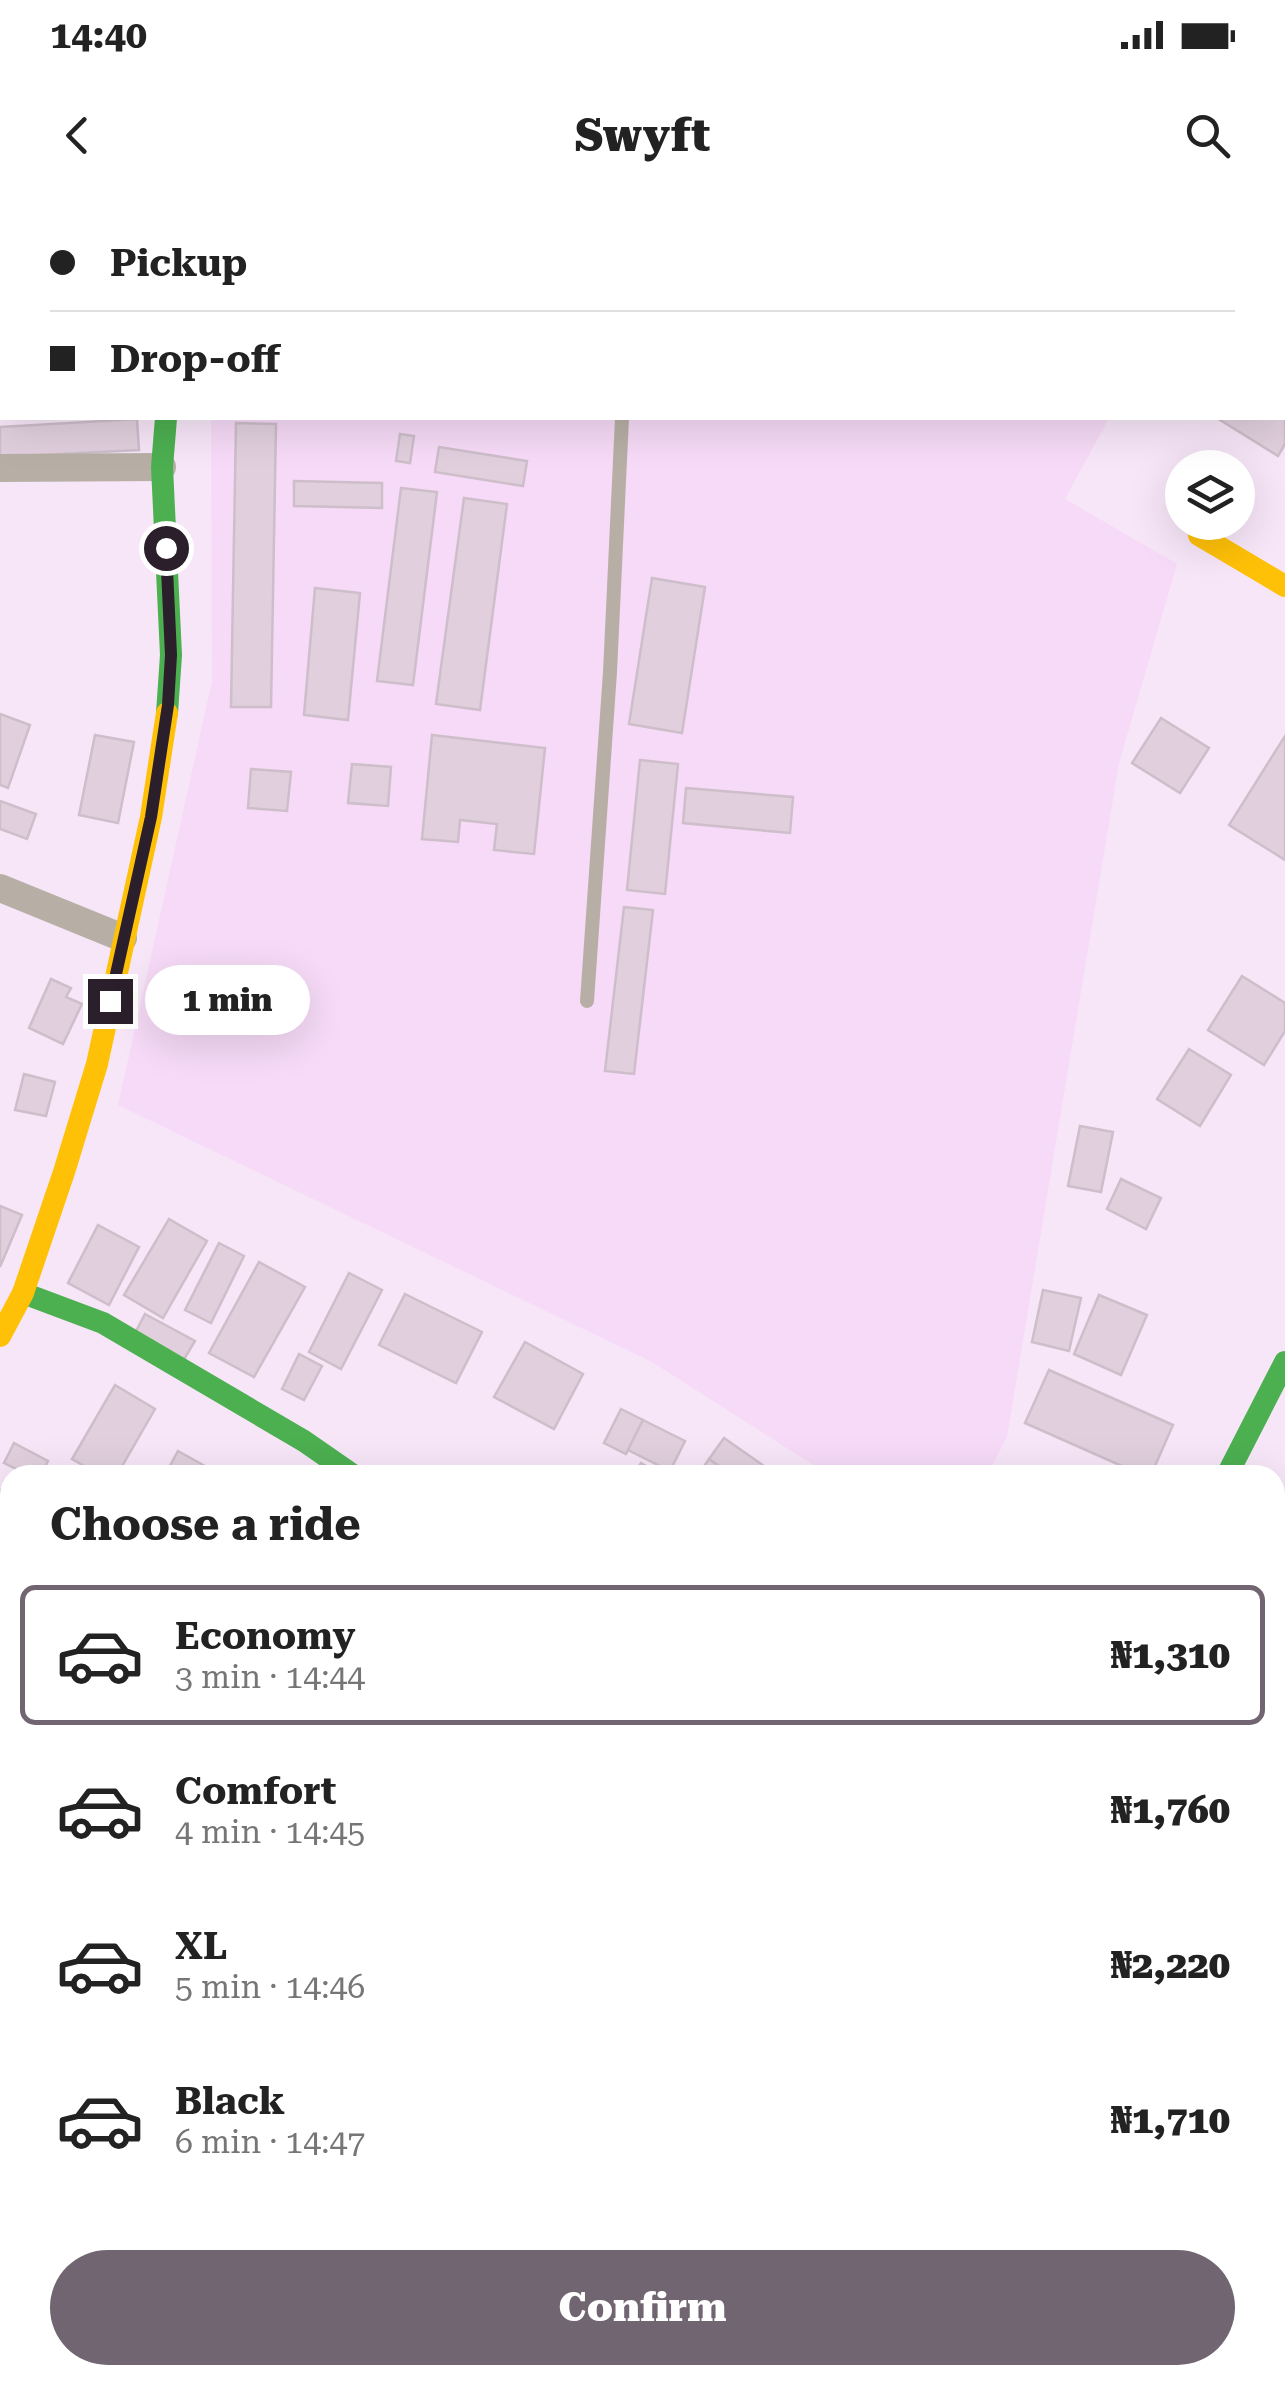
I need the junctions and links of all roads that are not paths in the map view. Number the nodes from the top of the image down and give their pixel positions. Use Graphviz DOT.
graph roads {
  1 [pos="166,420"];
  2 [pos="622,420"];
  3 [pos="162,467"];
  4 [pos="0,468"];
  5 [pos="1208,540"];
  6 [pos="1285,586"];
  7 [pos="0,888"];
  8 [pos="124,938"];
  9 [pos="587,1001"];
  10 [pos="23,1294"];
  11 [pos="0,1336"];
  12 [pos="1285,1362"];
  13 [pos="339,1465"];
  14 [pos="1232,1465"];
  1 -- 3 [label="street"];
  2 -- 9 [label="lane"];
  3 -- 4 [label="street"];
  3 -- 8 [label="street"];
  5 -- 6 [label="street"];
  7 -- 8 [label="street"];
  8 -- 10 [label="street"];
  10 -- 11 [label="street"];
  10 -- 13 [label="street"];
  12 -- 14 [label="street"];
}
